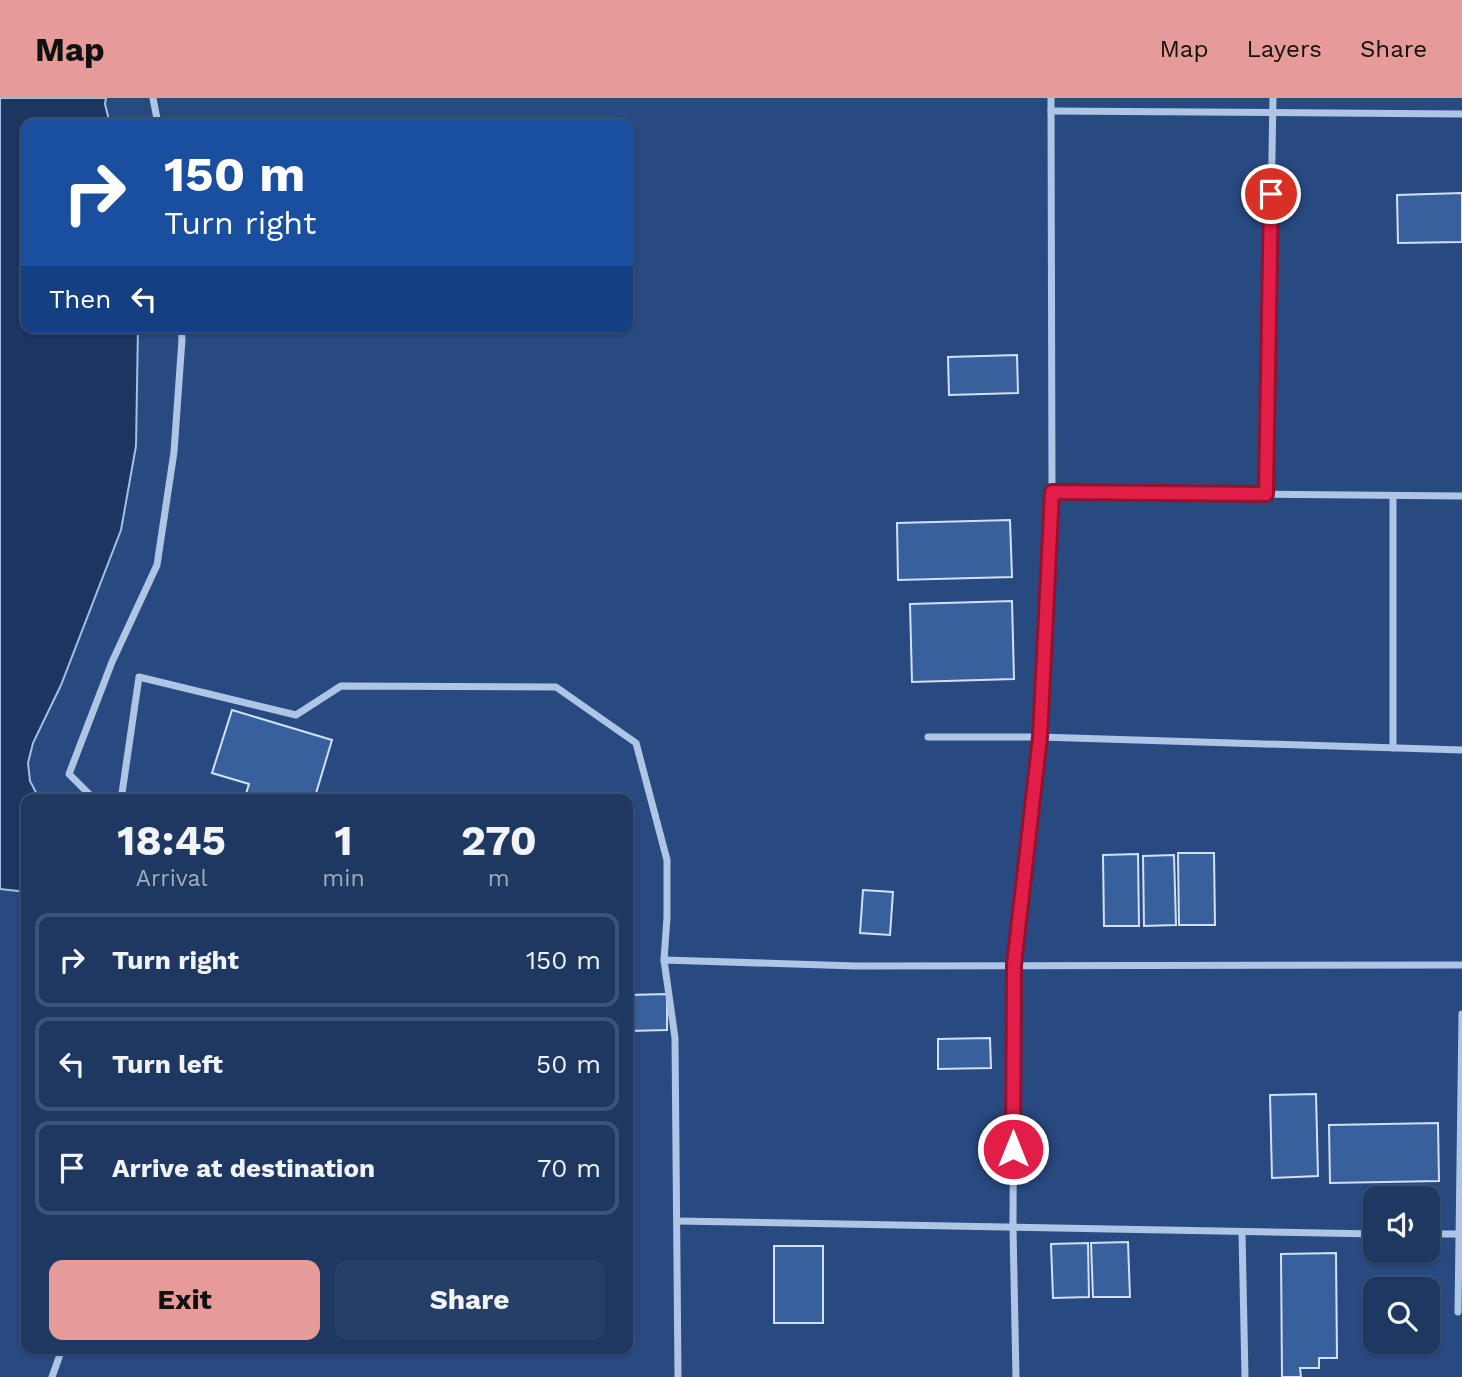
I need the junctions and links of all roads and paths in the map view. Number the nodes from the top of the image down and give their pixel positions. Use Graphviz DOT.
graph roads {
  1 [pos="153,98"];
  2 [pos="1051,98"];
  3 [pos="1273,98"];
  4 [pos="1051,111"];
  5 [pos="1273,112"];
  6 [pos="1462,114"];
  7 [pos="157,119"];
  8 [pos="182,333"];
  9 [pos="1052,492"];
  10 [pos="1266,494"];
  11 [pos="1393,496"];
  12 [pos="1462,496"];
  13 [pos="928,737"];
  14 [pos="1040,737"];
  15 [pos="1393,748"];
  16 [pos="1462,750"];
  17 [pos="89,794"];
  18 [pos="122,794"];
  19 [pos="664,960"];
  20 [pos="1014,965"];
  21 [pos="1462,965"];
  22 [pos="1462,1014"];
  23 [pos="677,1221"];
  24 [pos="1013,1228"];
  25 [pos="1242,1232"];
  26 [pos="1363,1234"];
  27 [pos="1440,1234"];
  28 [pos="1458,1234"];
  29 [pos="1458,1312"];
  30 [pos="60,1354"];
  31 [pos="52,1377"];
  32 [pos="678,1377"];
  33 [pos="1016,1377"];
  34 [pos="1245,1377"];
  1 -- 7 [label="street"];
  2 -- 4 [label="street"];
  3 -- 5 [label="street"];
  4 -- 5 [label="street"];
  4 -- 9 [label="street"];
  5 -- 6 [label="street"];
  5 -- 10 [label="street"];
  8 -- 17 [label="street"];
  9 -- 10 [label="street"];
  9 -- 14 [label="street"];
  10 -- 11 [label="street"];
  11 -- 12 [label="street"];
  11 -- 15 [label="street"];
  13 -- 14 [label="street"];
  14 -- 15 [label="street"];
  14 -- 20 [label="street"];
  15 -- 16 [label="street"];
  18 -- 19 [label="street"];
  19 -- 20 [label="street"];
  19 -- 23 [label="street"];
  20 -- 21 [label="street"];
  20 -- 24 [label="street"];
  22 -- 28 [label="street"];
  23 -- 24 [label="street"];
  23 -- 32 [label="street"];
  24 -- 25 [label="street"];
  24 -- 33 [label="street"];
  25 -- 26 [label="street"];
  25 -- 34 [label="street"];
  27 -- 28 [label="street"];
  28 -- 29 [label="street"];
  30 -- 31 [label="street"];
}
